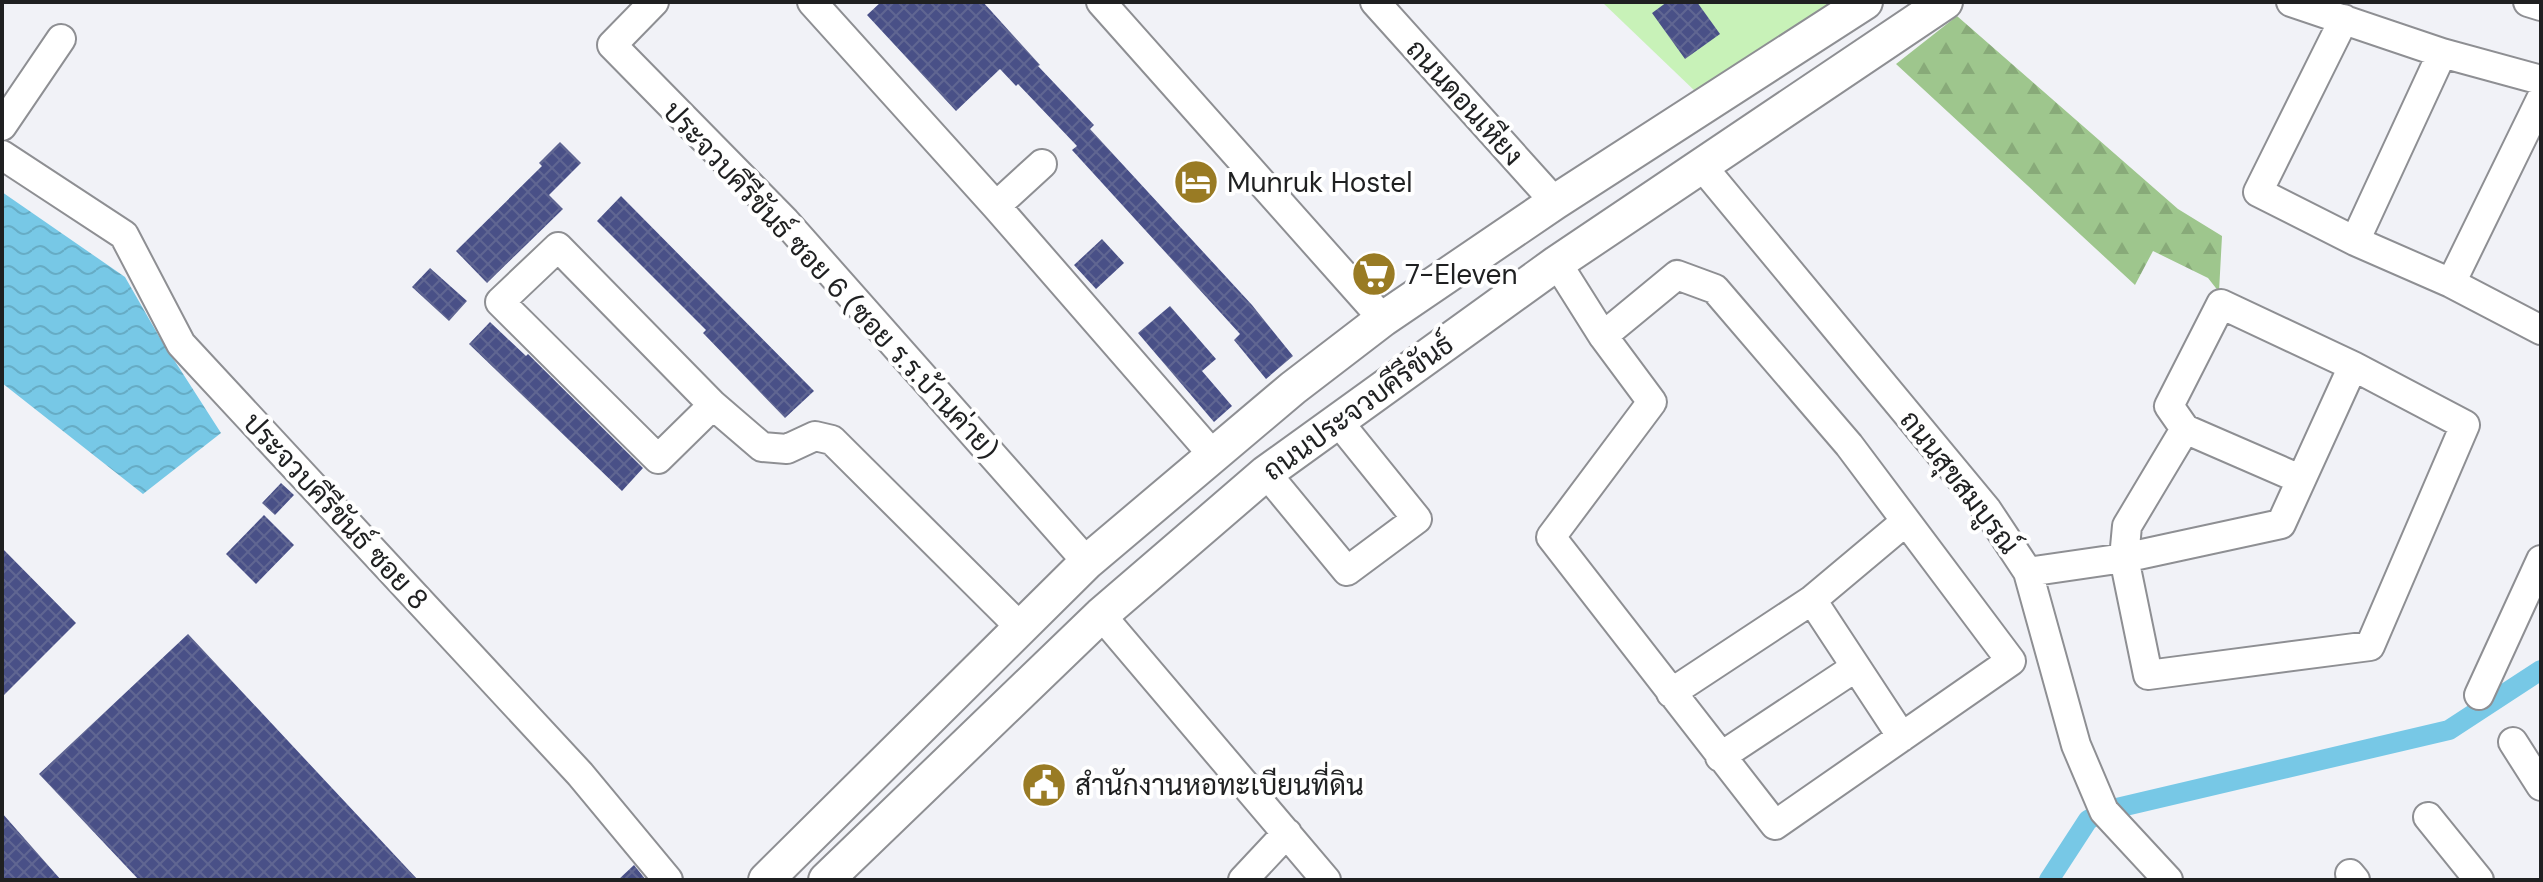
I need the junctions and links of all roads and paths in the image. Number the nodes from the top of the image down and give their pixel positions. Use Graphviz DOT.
graph roads {
  1 [pos="654,2"];
  2 [pos="812,2"];
  3 [pos="1101,2"];
  4 [pos="1375,2"];
  5 [pos="1865,2"];
  6 [pos="1945,2"];
  7 [pos="2291,2"];
  8 [pos="2528,2"];
  9 [pos="2541,6"];
  10 [pos="1828,12"];
  11 [pos="2344,19"];
  12 [pos="61,39"];
  13 [pos="2442,53"];
  14 [pos="2541,80"];
  15 [pos="2541,99"];
  16 [pos="2,126"];
  17 [pos="2,155"];
  18 [pos="1042,164"];
  19 [pos="1701,165"];
  20 [pos="1555,202"];
  21 [pos="996,206"];
  22 [pos="2355,241"];
  23 [pos="1557,263"];
  24 [pos="2451,283"];
  25 [pos="1383,319"];
  26 [pos="2541,330"];
  27 [pos="1603,336"];
  28 [pos="2353,366"];
  29 [pos="713,405"];
  30 [pos="1337,420"];
  31 [pos="2185,429"];
  32 [pos="1213,455"];
  33 [pos="1266,473"];
  34 [pos="2300,479"];
  35 [pos="1905,522"];
  36 [pos="2124,558"];
  37 [pos="2541,560"];
  38 [pos="1087,562"];
  39 [pos="2028,572"];
  40 [pos="1812,600"];
  41 [pos="1101,615"];
  42 [pos="1020,627"];
  43 [pos="1856,667"];
  44 [pos="1671,693"];
  45 [pos="2479,695"];
  46 [pos="1902,737"];
  47 [pos="2513,742"];
  48 [pos="1720,757"];
  49 [pos="2541,786"];
  50 [pos="2428,817"];
  51 [pos="1287,833"];
  52 [pos="668,880"];
  53 [pos="766,880"];
  54 [pos="826,880"];
  55 [pos="1243,880"];
  56 [pos="1326,880"];
  57 [pos="2168,880"];
  58 [pos="2479,880"];
  1 -- 38 [label="street, ประจวบคีรีขันธ์ ซอย 6 (ซอย ร.ร.บ้านค่าย)"];
  2 -- 21 [label="street"];
  3 -- 25 [label="street"];
  4 -- 20 [label="street, ถนนดอนเหียง"];
  5 -- 10 [label="main road, ถนนประจวบคีรีขันธ์"];
  6 -- 19 [label="main road, ถนนประจวบคีรีขันธ์"];
  7 -- 11 [label="street"];
  8 -- 9 [label="street"];
  10 -- 20 [label="main road, ถนนประจวบคีรีขันธ์"];
  11 -- 13 [label="street"];
  11 -- 22 [label="street"];
  12 -- 16 [label="street"];
  13 -- 14 [label="street"];
  13 -- 22 [label="street"];
  15 -- 24 [label="street"];
  17 -- 52 [label="street, ประจวบคีรีขันธ์ ซอย 8"];
  18 -- 21 [label="street"];
  19 -- 23 [label="main road, ถนนประจวบคีรีขันธ์"];
  19 -- 39 [label="street, ถนนสุขสมบูรณ์"];
  20 -- 25 [label="main road, ถนนประจวบคีรีขันธ์"];
  21 -- 32 [label="street"];
  22 -- 24 [label="street"];
  23 -- 27 [label="street"];
  23 -- 30 [label="main road, ถนนประจวบคีรีขันธ์"];
  24 -- 26 [label="street"];
  25 -- 32 [label="main road, ถนนประจวบคีรีขันธ์"];
  27 -- 35 [label="street"];
  27 -- 44 [label="street"];
  28 -- 31 [label="street"];
  28 -- 34 [label="street"];
  28 -- 36 [label="street"];
  29 -- 29 [label="street"];
  29 -- 42 [label="street"];
  30 -- 33 [label="main road, ถนนประจวบคีรีขันธ์"];
  30 -- 33 [label="street"];
  31 -- 34 [label="street"];
  31 -- 36 [label="street"];
  32 -- 38 [label="main road, ถนนประจวบคีรีขันธ์"];
  33 -- 41 [label="main road, ถนนประจวบคีรีขันธ์"];
  34 -- 36 [label="street"];
  35 -- 40 [label="street"];
  35 -- 46 [label="street"];
  36 -- 39 [label="street"];
  37 -- 45 [label="street"];
  38 -- 42 [label="main road, ถนนประจวบคีรีขันธ์"];
  39 -- 57 [label="street, ถนนสุขสมบูรณ์"];
  40 -- 43 [label="street"];
  40 -- 44 [label="street"];
  41 -- 51 [label="street"];
  41 -- 54 [label="main road, ถนนประจวบคีรีขันธ์"];
  42 -- 53 [label="main road, ถนนประจวบคีรีขันธ์"];
  43 -- 46 [label="street"];
  43 -- 48 [label="street"];
  44 -- 48 [label="street"];
  46 -- 48 [label="street"];
  47 -- 49 [label="street"];
  50 -- 58 [label="street"];
  51 -- 55 [label="street"];
  51 -- 56 [label="street"];
}
